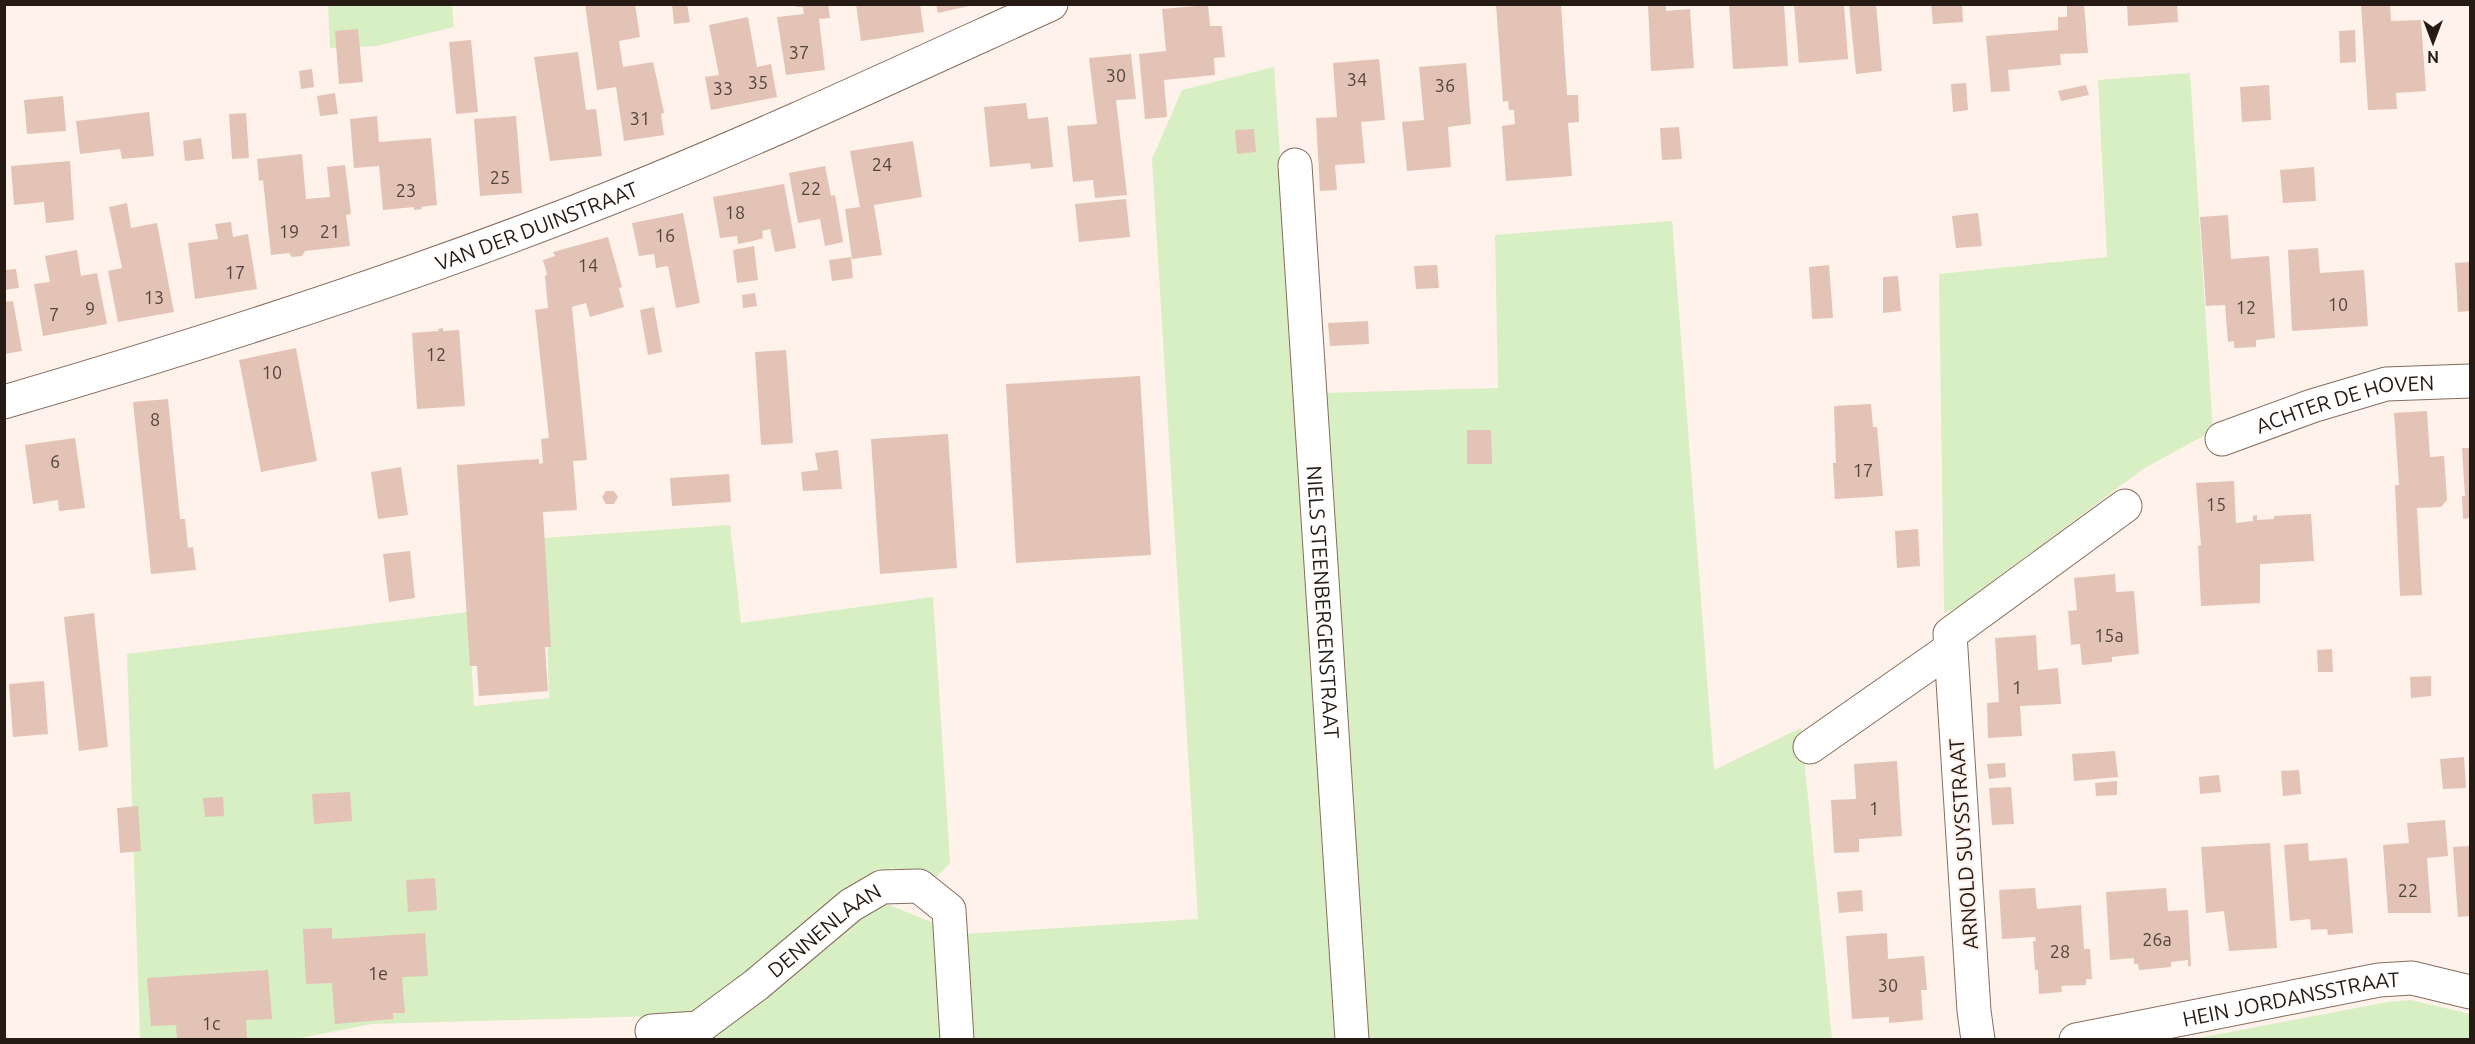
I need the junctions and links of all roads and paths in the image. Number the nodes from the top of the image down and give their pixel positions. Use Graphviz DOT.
graph roads {
  1 [pos="1051,4"];
  2 [pos="1295,165"];
  3 [pos="2470,381"];
  4 [pos="4,402"];
  5 [pos="2222,439"];
  6 [pos="2125,506"];
  7 [pos="1950,649"];
  8 [pos="1810,747"];
  9 [pos="2470,992"];
  10 [pos="652,1031"];
  11 [pos="957,1040"];
  12 [pos="1352,1040"];
  13 [pos="1978,1040"];
  14 [pos="2076,1040"];
  1 -- 4 [label="street, VAN DER DUINSTRAAT"];
  2 -- 12 [label="street, NIELS STEENBERGENSTRAAT"];
  3 -- 5 [label="street, ACHTER DE HOVEN"];
  6 -- 7 [label="street"];
  7 -- 8 [label="street"];
  7 -- 13 [label="street, ARNOLD SUYSSTRAAT"];
  9 -- 14 [label="street, HEIN JORDANSSTRAAT"];
  10 -- 11 [label="street, DENNENLAAN"];
}
